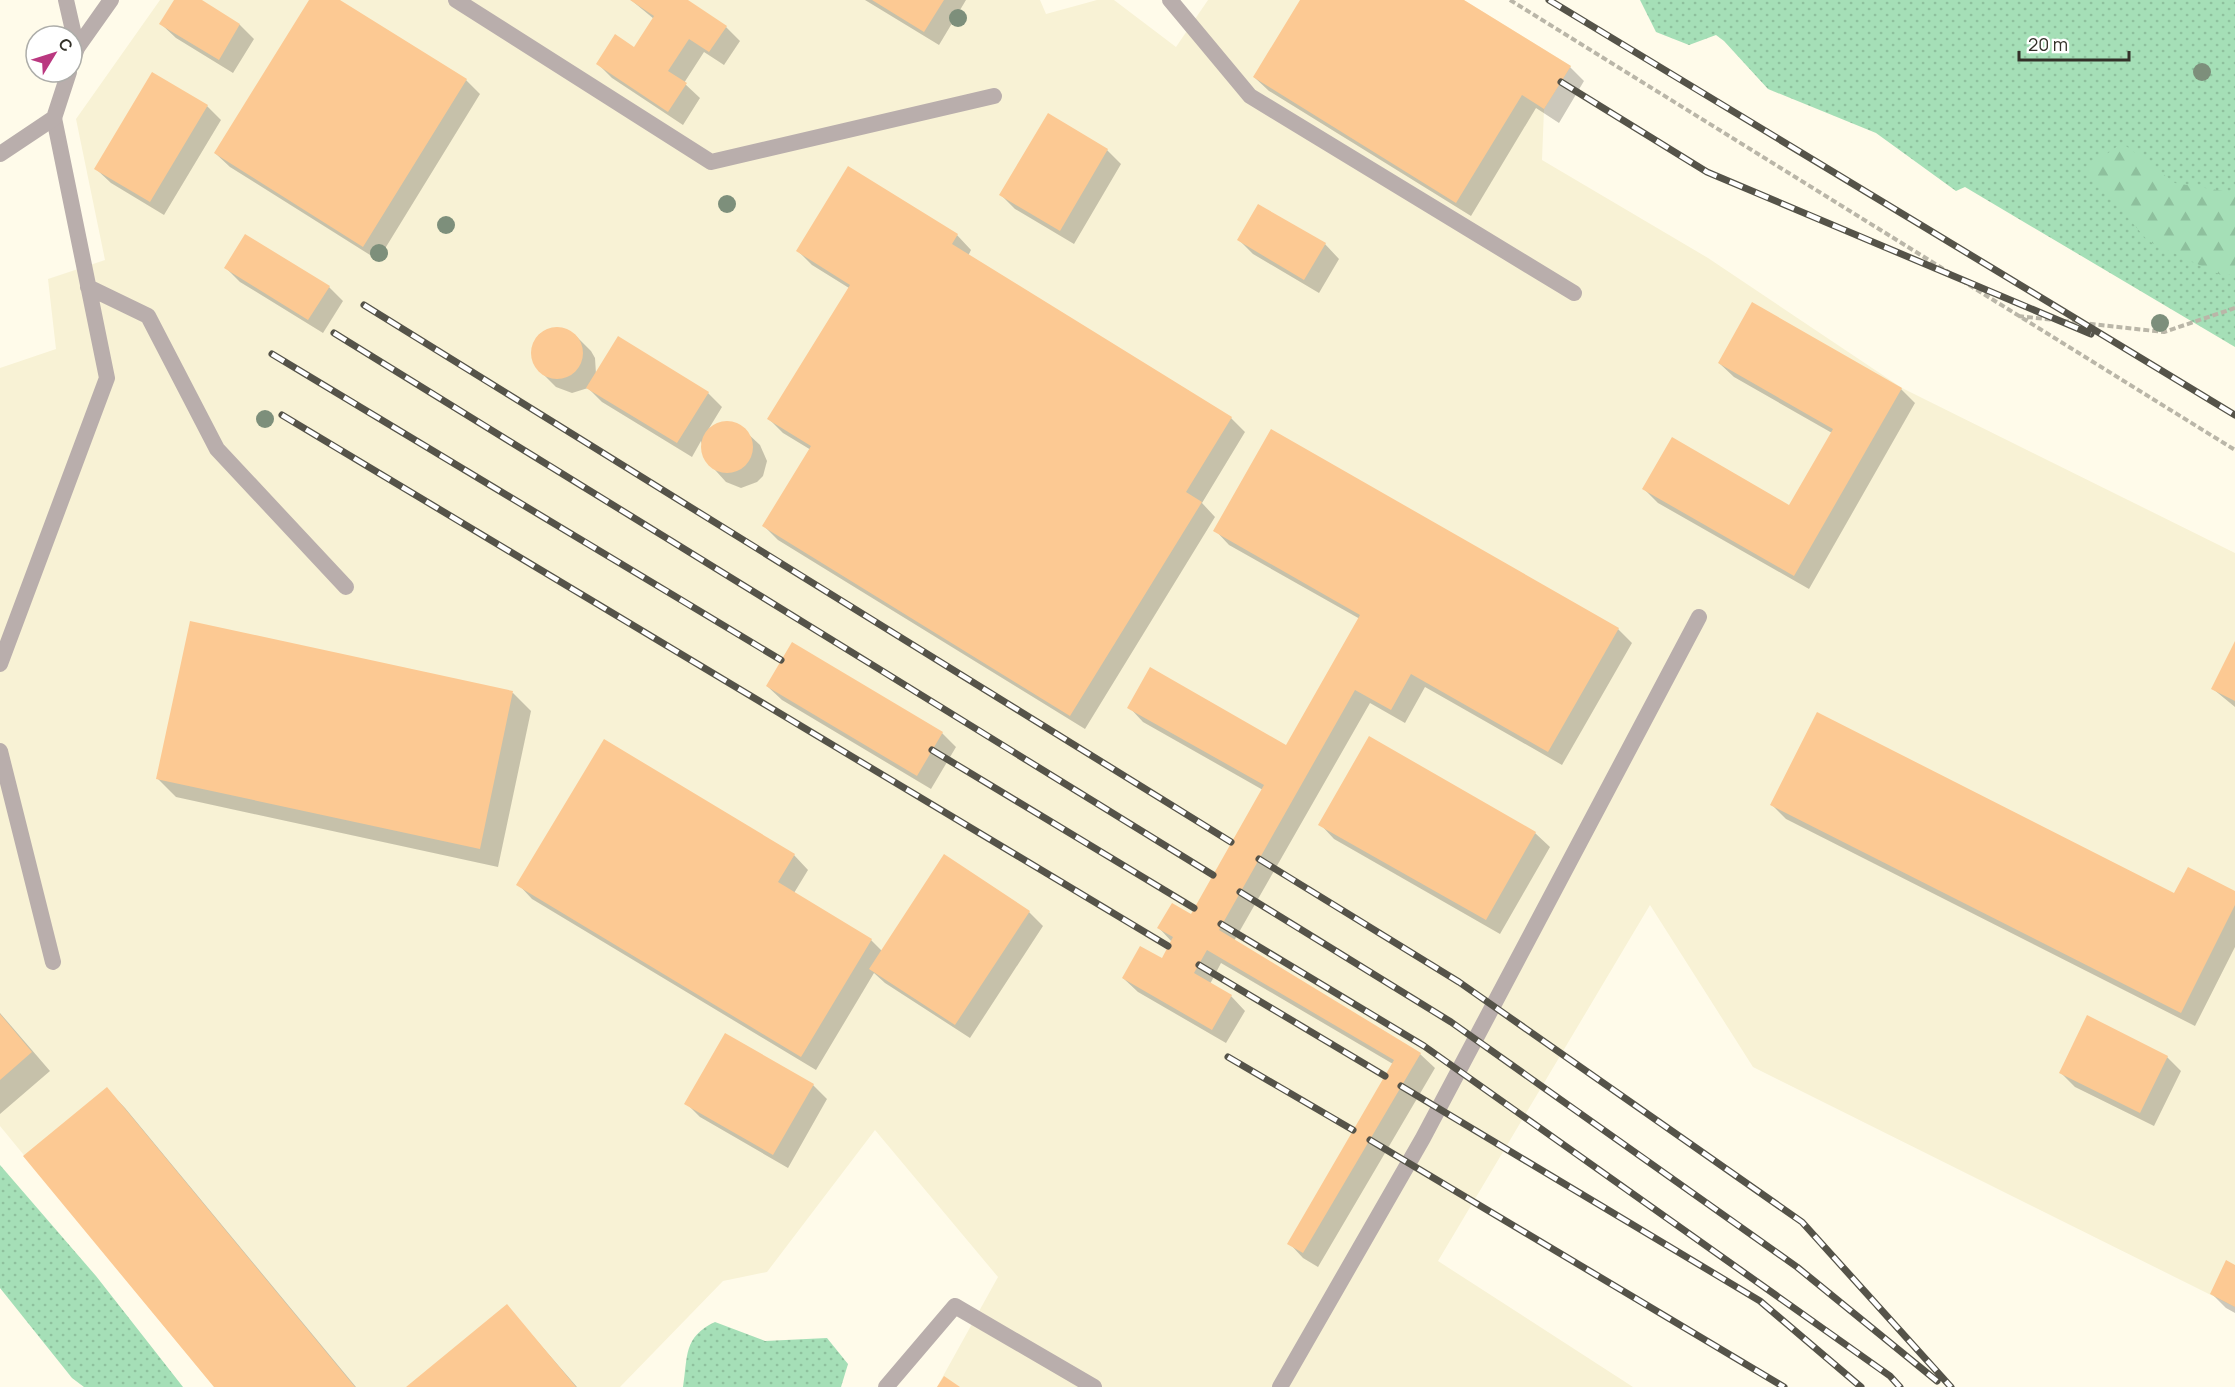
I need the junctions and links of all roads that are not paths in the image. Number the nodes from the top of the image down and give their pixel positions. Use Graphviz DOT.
graph roads {
  1 [pos="66,0"];
  2 [pos="111,0"];
  3 [pos="456,0"];
  4 [pos="1170,0"];
  5 [pos="69,24"];
  6 [pos="84,40"];
  7 [pos="65,84"];
  8 [pos="994,96"];
  9 [pos="54,118"];
  10 [pos="0,154"];
  11 [pos="88,287"];
  12 [pos="1574,292"];
  13 [pos="346,587"];
  14 [pos="1699,617"];
  15 [pos="0,664"];
  16 [pos="0,751"];
  17 [pos="53,962"];
  18 [pos="886,1387"];
  19 [pos="1094,1387"];
  20 [pos="1280,1387"];
  1 -- 5 [label="street"];
  2 -- 6 [label="street"];
  3 -- 8 [label="street"];
  4 -- 12 [label="street"];
  7 -- 9 [label="street"];
  9 -- 10 [label="street"];
  9 -- 11 [label="street"];
  11 -- 13 [label="street"];
  11 -- 15 [label="street"];
  14 -- 20 [label="street"];
  16 -- 17 [label="street"];
  18 -- 19 [label="street"];
}
